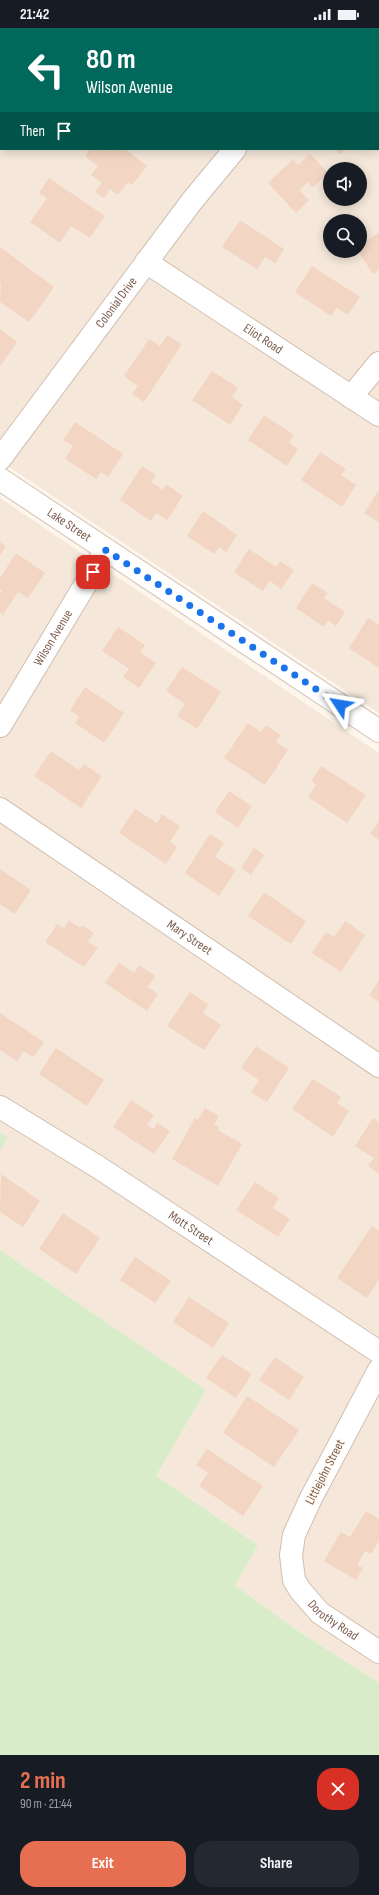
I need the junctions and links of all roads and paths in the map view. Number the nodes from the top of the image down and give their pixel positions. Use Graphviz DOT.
graph roads {
  1 [pos="234,150"];
  2 [pos="146,262"];
  3 [pos="379,363"];
  4 [pos="351,397"];
  5 [pos="379,415"];
  6 [pos="0,459"];
  7 [pos="0,479"];
  8 [pos="106,550"];
  9 [pos="0,726"];
  10 [pos="379,731"];
  11 [pos="0,809"];
  12 [pos="379,1066"];
  13 [pos="0,1107"];
  14 [pos="379,1352"];
  15 [pos="379,1370"];
  16 [pos="294,1580"];
  17 [pos="379,1652"];
  1 -- 2 [label="street, Colonial Drive"];
  2 -- 4 [label="street, Eliot Road"];
  2 -- 6 [label="street, Colonial Drive"];
  3 -- 4 [label="street"];
  4 -- 5 [label="street, Eliot Road"];
  7 -- 8 [label="street, Lake Street"];
  8 -- 9 [label="street, Wilson Avenue"];
  8 -- 10 [label="street, Lake Street"];
  11 -- 12 [label="street, Mary Street"];
  13 -- 14 [label="street, Mott Street"];
  15 -- 16 [label="street, Littlejohn Street"];
  16 -- 17 [label="street, Dorothy Road"];
}
